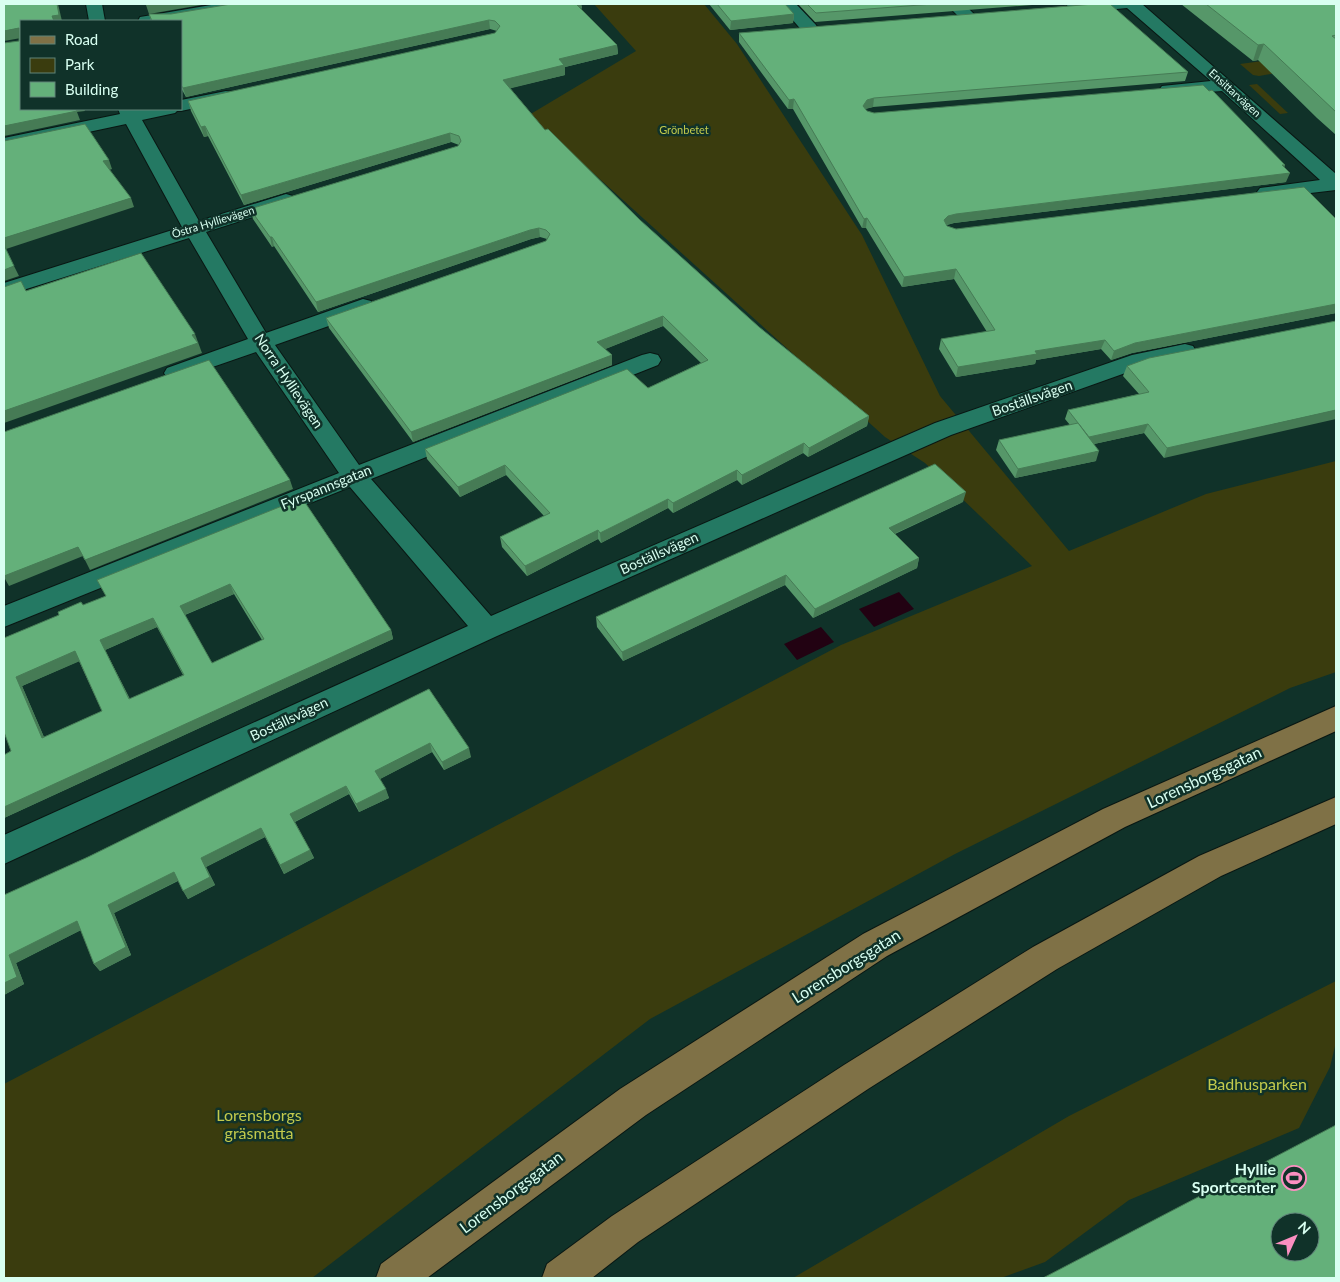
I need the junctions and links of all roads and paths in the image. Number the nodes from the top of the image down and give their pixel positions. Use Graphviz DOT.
graph roads {
  1 [pos="94,4"];
  2 [pos="244,4"];
  3 [pos="787,4"];
  4 [pos="1125,4"];
  5 [pos="1132,4"];
  6 [pos="1056,9"];
  7 [pos="951,11"];
  8 [pos="987,15"];
  9 [pos="97,20"];
  10 [pos="152,20"];
  11 [pos="830,27"];
  12 [pos="810,29"];
  13 [pos="792,30"];
  14 [pos="1226,85"];
  15 [pos="1148,92"];
  16 [pos="239,93"];
  17 [pos="182,106"];
  18 [pos="159,110"];
  19 [pos="129,113"];
  20 [pos="4,144"];
  21 [pos="1336,184"];
  22 [pos="1247,194"];
  23 [pos="304,195"];
  24 [pos="193,228"];
  25 [pos="4,290"];
  26 [pos="381,300"];
  27 [pos="261,342"];
  28 [pos="1205,347"];
  29 [pos="650,360"];
  30 [pos="160,378"];
  31 [pos="354,476"];
  32 [pos="4,617"];
  33 [pos="487,629"];
  34 [pos="1336,718"];
  35 [pos="1336,810"];
  36 [pos="4,850"];
  37 [pos="395,1278"];
  38 [pos="561,1278"];
  1 -- 9 [label="street"];
  2 -- 10 [label="street"];
  3 -- 12 [label="street"];
  4 -- 6 [label="street"];
  5 -- 14 [label="street, Ensittarvägen"];
  7 -- 8 [label="street"];
  11 -- 12 [label="street"];
  12 -- 13 [label="street"];
  14 -- 15 [label="street"];
  14 -- 21 [label="street, Ensittarvägen"];
  16 -- 17 [label="street"];
  18 -- 19 [label="street"];
  19 -- 20 [label="street"];
  19 -- 24 [label="street, Norra Hyllievägen"];
  21 -- 22 [label="street"];
  23 -- 24 [label="street, Östra Hyllievägen"];
  24 -- 25 [label="street, Östra Hyllievägen"];
  24 -- 27 [label="street, Norra Hyllievägen"];
  26 -- 27 [label="street"];
  27 -- 30 [label="street"];
  27 -- 31 [label="street, Norra Hyllievägen"];
  28 -- 33 [label="street, Boställsvägen"];
  29 -- 31 [label="street, Fyrspannsgatan"];
  31 -- 32 [label="street, Fyrspannsgatan"];
  31 -- 33 [label="street, Norra Hyllievägen"];
  33 -- 36 [label="street, Boställsvägen"];
  34 -- 37 [label="main road, Lorensborgsgatan"];
  35 -- 38 [label="main road"];
}
